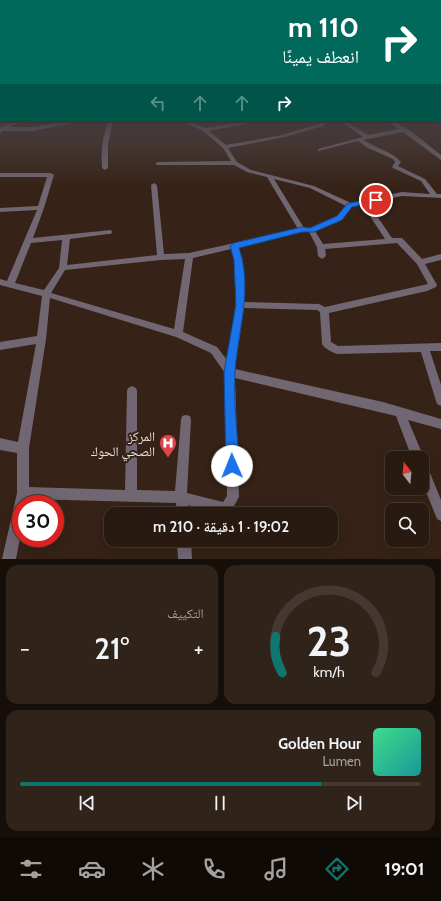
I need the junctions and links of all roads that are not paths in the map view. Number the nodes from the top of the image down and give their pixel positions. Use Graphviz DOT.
graph roads {
  1 [pos="105,138"];
  2 [pos="214,138"];
  3 [pos="272,138"];
  4 [pos="364,138"];
  5 [pos="415,138"];
  6 [pos="360,140"];
  7 [pos="224,147"];
  8 [pos="320,150"];
  9 [pos="441,158"];
  10 [pos="235,163"];
  11 [pos="158,164"];
  12 [pos="105,168"];
  13 [pos="0,176"];
  14 [pos="270,177"];
  15 [pos="154,185"];
  16 [pos="438,196"];
  17 [pos="364,202"];
  18 [pos="350,205"];
  19 [pos="41,208"];
  20 [pos="0,210"];
  21 [pos="302,230"];
  22 [pos="311,230"];
  23 [pos="108,232"];
  24 [pos="66,238"];
  25 [pos="389,240"];
  26 [pos="28,241"];
  27 [pos="234,246"];
  28 [pos="321,246"];
  29 [pos="189,256"];
  30 [pos="322,256"];
  31 [pos="161,257"];
  32 [pos="441,257"];
  33 [pos="420,262"];
  34 [pos="63,268"];
  35 [pos="0,282"];
  36 [pos="10,284"];
  37 [pos="46,294"];
  38 [pos="240,305"];
  39 [pos="324,311"];
  40 [pos="178,334"];
  41 [pos="41,339"];
  42 [pos="0,346"];
  43 [pos="424,347"];
  44 [pos="441,347"];
  45 [pos="230,372"];
  46 [pos="132,391"];
  47 [pos="441,401"];
  48 [pos="400,412"];
  49 [pos="186,420"];
  50 [pos="441,424"];
  51 [pos="0,444"];
  52 [pos="23,448"];
  53 [pos="415,451"];
  54 [pos="429,485"];
  55 [pos="23,493"];
  56 [pos="131,496"];
  57 [pos="181,497"];
  58 [pos="182,507"];
  59 [pos="441,515"];
  60 [pos="184,547"];
  61 [pos="9,559"];
  62 [pos="185,559"];
  1 -- 12 [label="street"];
  2 -- 7 [label="street"];
  3 -- 7 [label="street"];
  4 -- 6 [label="street"];
  5 -- 9 [label="street"];
  6 -- 8 [label="street"];
  6 -- 16 [label="street"];
  7 -- 10 [label="street"];
  10 -- 11 [label="street"];
  10 -- 14 [label="street"];
  13 -- 19 [label="street"];
  14 -- 18 [label="street"];
  14 -- 21 [label="street"];
  15 -- 31 [label="street"];
  16 -- 17 [label="street"];
  17 -- 18 [label="street"];
  17 -- 25 [label="street"];
  18 -- 22 [label="street"];
  19 -- 20 [label="street"];
  19 -- 26 [label="street"];
  21 -- 22 [label="street"];
  21 -- 27 [label="street"];
  22 -- 28 [label="street"];
  23 -- 24 [label="street"];
  24 -- 26 [label="street"];
  24 -- 34 [label="street"];
  25 -- 28 [label="street"];
  25 -- 33 [label="street"];
  26 -- 36 [label="street"];
  27 -- 29 [label="street"];
  27 -- 38 [label="street"];
  28 -- 30 [label="street"];
  29 -- 31 [label="street"];
  29 -- 40 [label="street"];
  31 -- 34 [label="street"];
  32 -- 33 [label="street"];
  33 -- 39 [label="street"];
  34 -- 37 [label="street"];
  35 -- 36 [label="street"];
  36 -- 37 [label="street"];
  37 -- 40 [label="street"];
  37 -- 41 [label="street"];
  38 -- 39 [label="street"];
  38 -- 45 [label="street"];
  39 -- 43 [label="street"];
  40 -- 45 [label="street"];
  41 -- 42 [label="street"];
  41 -- 52 [label="street"];
  43 -- 44 [label="street"];
  43 -- 47 [label="street"];
  45 -- 48 [label="street"];
  45 -- 57 [label="street"];
  46 -- 56 [label="street"];
  48 -- 50 [label="street"];
  48 -- 53 [label="street"];
  49 -- 57 [label="street"];
  51 -- 52 [label="street"];
  52 -- 55 [label="street"];
  54 -- 59 [label="street"];
  55 -- 56 [label="street"];
  55 -- 61 [label="street"];
  56 -- 57 [label="street"];
  57 -- 58 [label="street"];
  60 -- 62 [label="street"];
}
